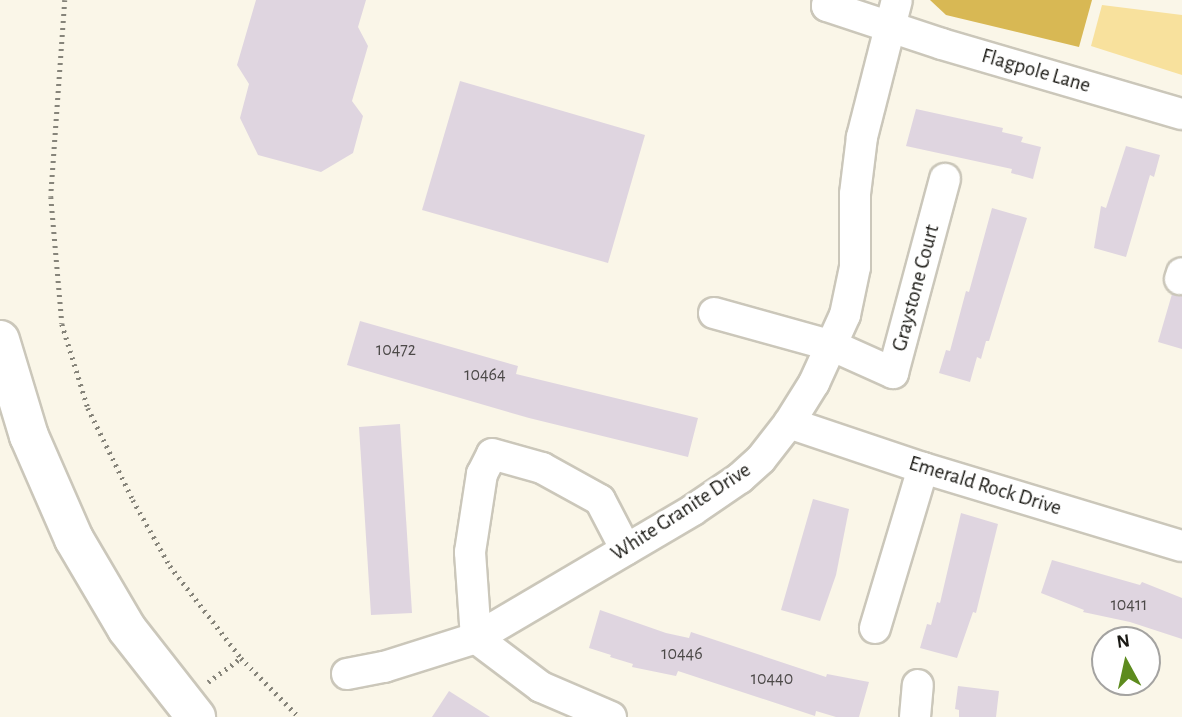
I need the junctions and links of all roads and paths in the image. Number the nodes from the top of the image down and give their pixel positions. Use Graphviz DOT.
graph roads {
  1 [pos="65,0"];
  2 [pos="828,0"];
  3 [pos="894,13"];
  4 [pos="1182,114"];
  5 [pos="945,179"];
  6 [pos="714,313"];
  7 [pos="0,340"];
  8 [pos="833,346"];
  9 [pos="789,424"];
  10 [pos="923,468"];
  11 [pos="1182,546"];
  12 [pos="626,550"];
  13 [pos="875,628"];
  14 [pos="476,638"];
  15 [pos="241,658"];
  16 [pos="347,674"];
  17 [pos="208,681"];
  18 [pos="918,685"];
  19 [pos="196,717"];
  20 [pos="299,717"];
  21 [pos="611,717"];
  22 [pos="915,717"];
  1 -- 15 [label="path"];
  2 -- 3 [label="street, Flagpole Lane"];
  3 -- 4 [label="street, Flagpole Lane"];
  3 -- 8 [label="street, White Granite Drive"];
  5 -- 8 [label="street, Graystone Court"];
  6 -- 8 [label="street"];
  7 -- 19 [label="highway"];
  8 -- 9 [label="street, White Granite Drive"];
  9 -- 10 [label="street, Emerald Rock Drive"];
  9 -- 12 [label="street, White Granite Drive"];
  10 -- 11 [label="street, Emerald Rock Drive"];
  10 -- 13 [label="street"];
  12 -- 14 [label="street, White Granite Drive"];
  12 -- 14 [label="street"];
  14 -- 16 [label="street, White Granite Drive"];
  14 -- 21 [label="street"];
  15 -- 17 [label="path"];
  15 -- 20 [label="path"];
  18 -- 22 [label="street"];
}
